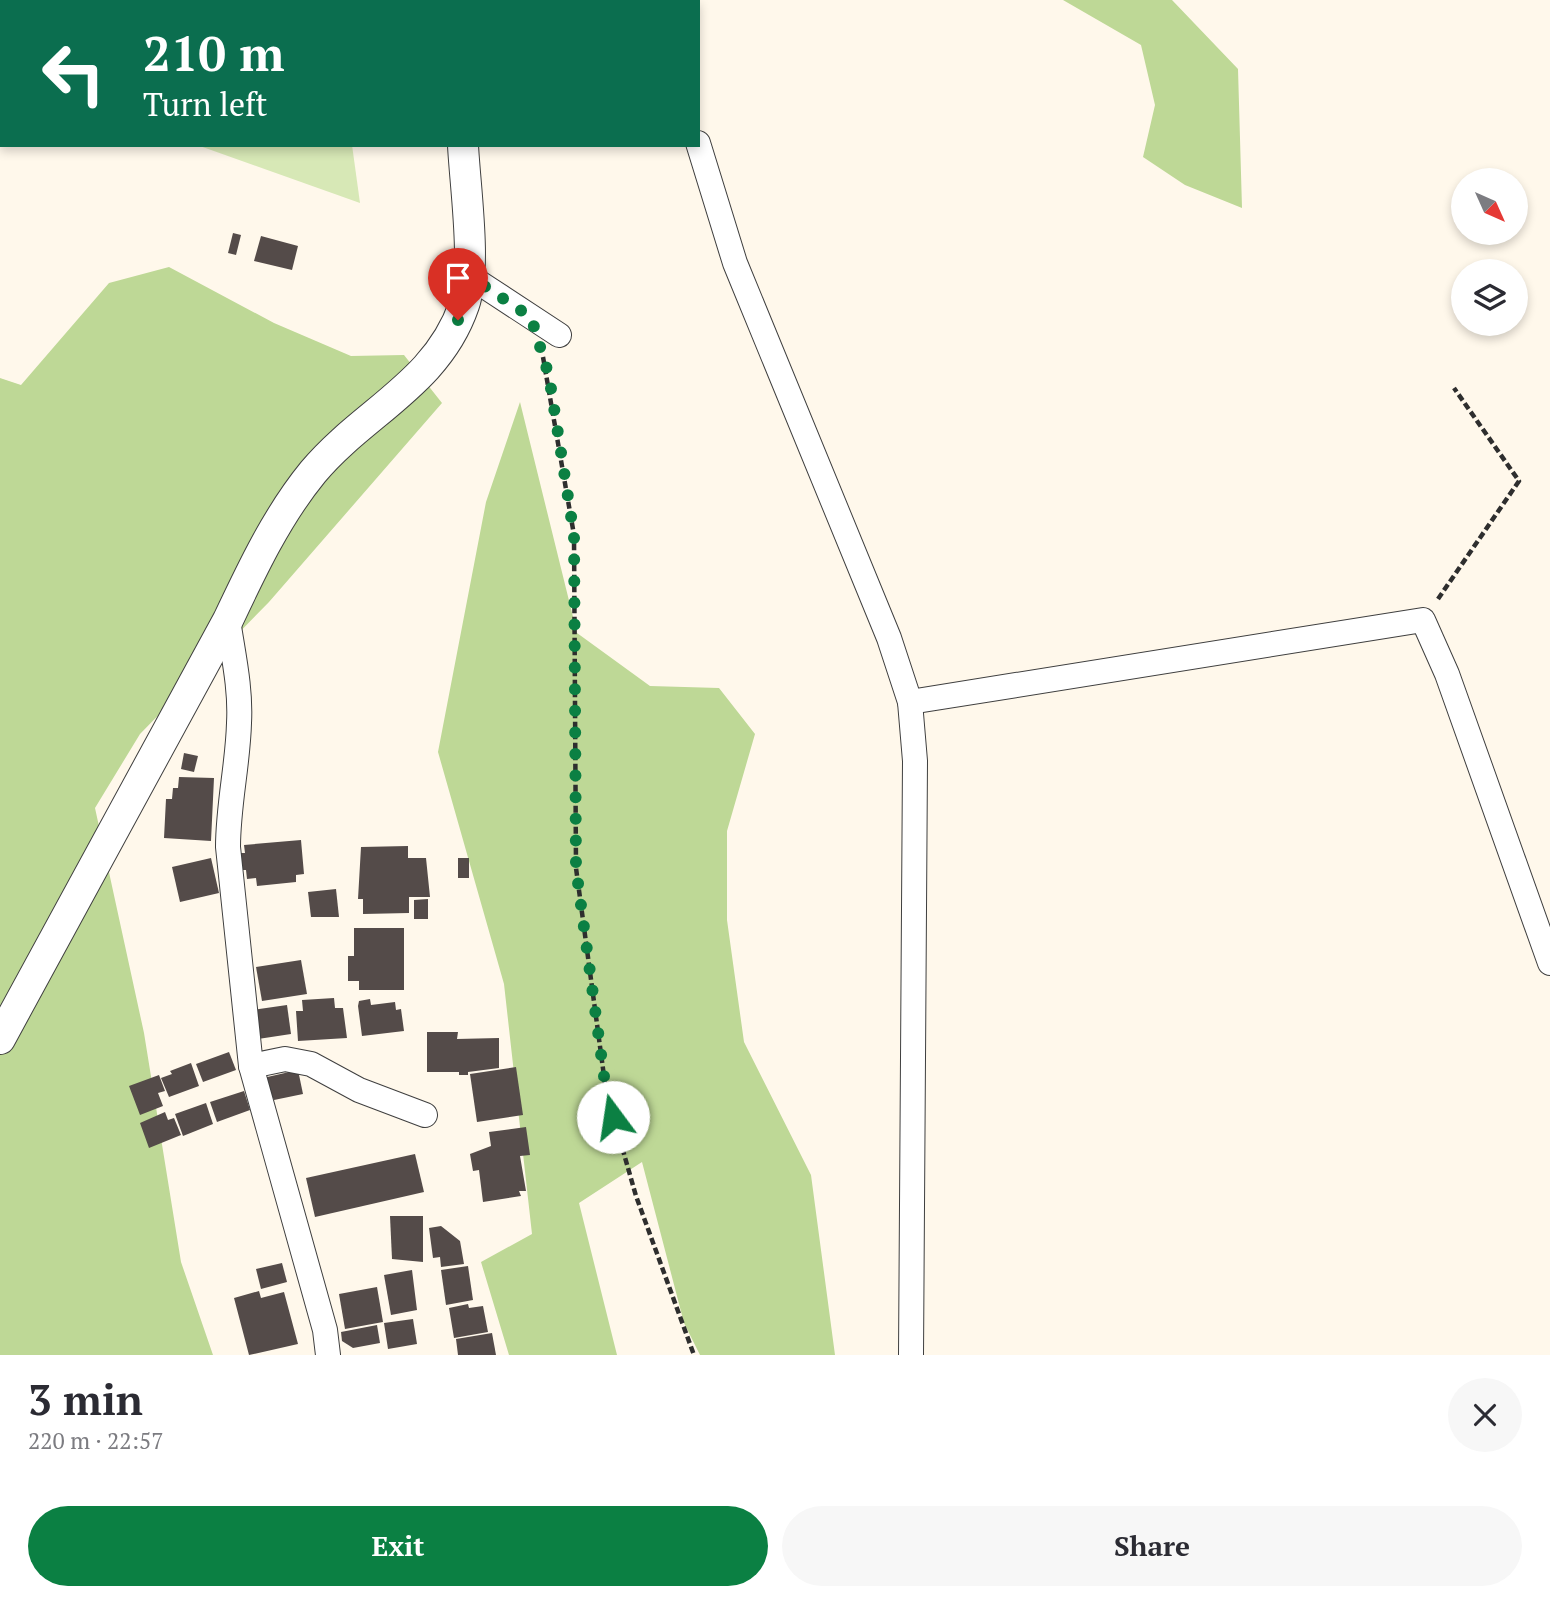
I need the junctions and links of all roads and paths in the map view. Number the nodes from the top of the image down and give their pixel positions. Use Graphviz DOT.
graph roads {
  1 [pos="463,147"];
  2 [pos="699,147"];
  3 [pos="469,276"];
  4 [pos="531,317"];
  5 [pos="559,335"];
  6 [pos="1454,388"];
  7 [pos="228,620"];
  8 [pos="1423,620"];
  9 [pos="910,702"];
  10 [pos="1550,962"];
  11 [pos="0,1039"];
  12 [pos="251,1066"];
  13 [pos="425,1115"];
  14 [pos="328,1355"];
  15 [pos="694,1355"];
  16 [pos="911,1355"];
  1 -- 3 [label="street"];
  2 -- 9 [label="street"];
  3 -- 4 [label="street"];
  3 -- 7 [label="street"];
  4 -- 5 [label="street"];
  4 -- 15 [label="path"];
  6 -- 8 [label="path"];
  7 -- 11 [label="street"];
  7 -- 12 [label="street"];
  8 -- 9 [label="street"];
  8 -- 10 [label="street"];
  9 -- 16 [label="street"];
  12 -- 13 [label="street"];
  12 -- 14 [label="street"];
}
